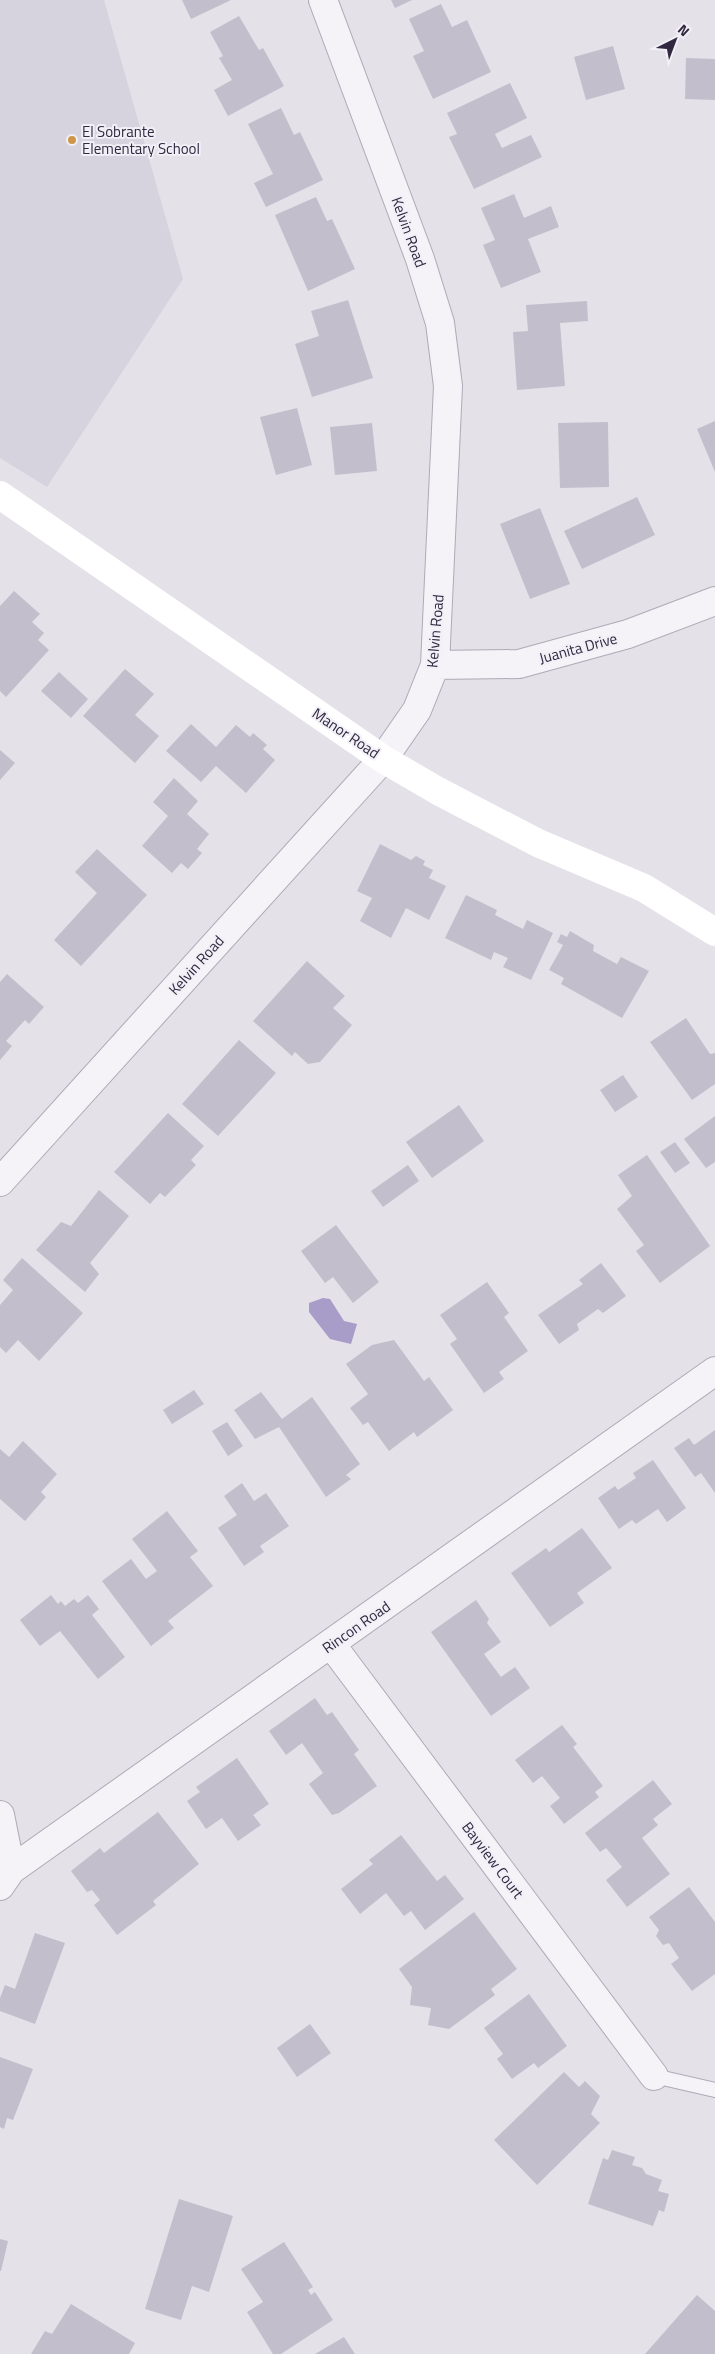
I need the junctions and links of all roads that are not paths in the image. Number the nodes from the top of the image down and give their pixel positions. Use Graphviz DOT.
graph roads {
  1 [pos="323,0"];
  2 [pos="0,495"];
  3 [pos="715,601"];
  4 [pos="435,665"];
  5 [pos="383,759"];
  6 [pos="715,932"];
  7 [pos="0,1182"];
  8 [pos="715,1371"];
  9 [pos="331,1644"];
  10 [pos="0,1814"];
  11 [pos="6,1878"];
  12 [pos="654,2076"];
  13 [pos="715,2090"];
  1 -- 4 [label="street, Kelvin Road"];
  2 -- 5 [label="street, Manor Road"];
  3 -- 4 [label="street, Juanita Drive"];
  4 -- 5 [label="street, Kelvin Road"];
  5 -- 6 [label="street, Manor Road"];
  5 -- 7 [label="street, Kelvin Road"];
  8 -- 9 [label="street, Rincon Road"];
  9 -- 11 [label="street, Rincon Road"];
  9 -- 12 [label="street, Bayview Court"];
  10 -- 11 [label="street"];
  12 -- 13 [label="lane"];
}
